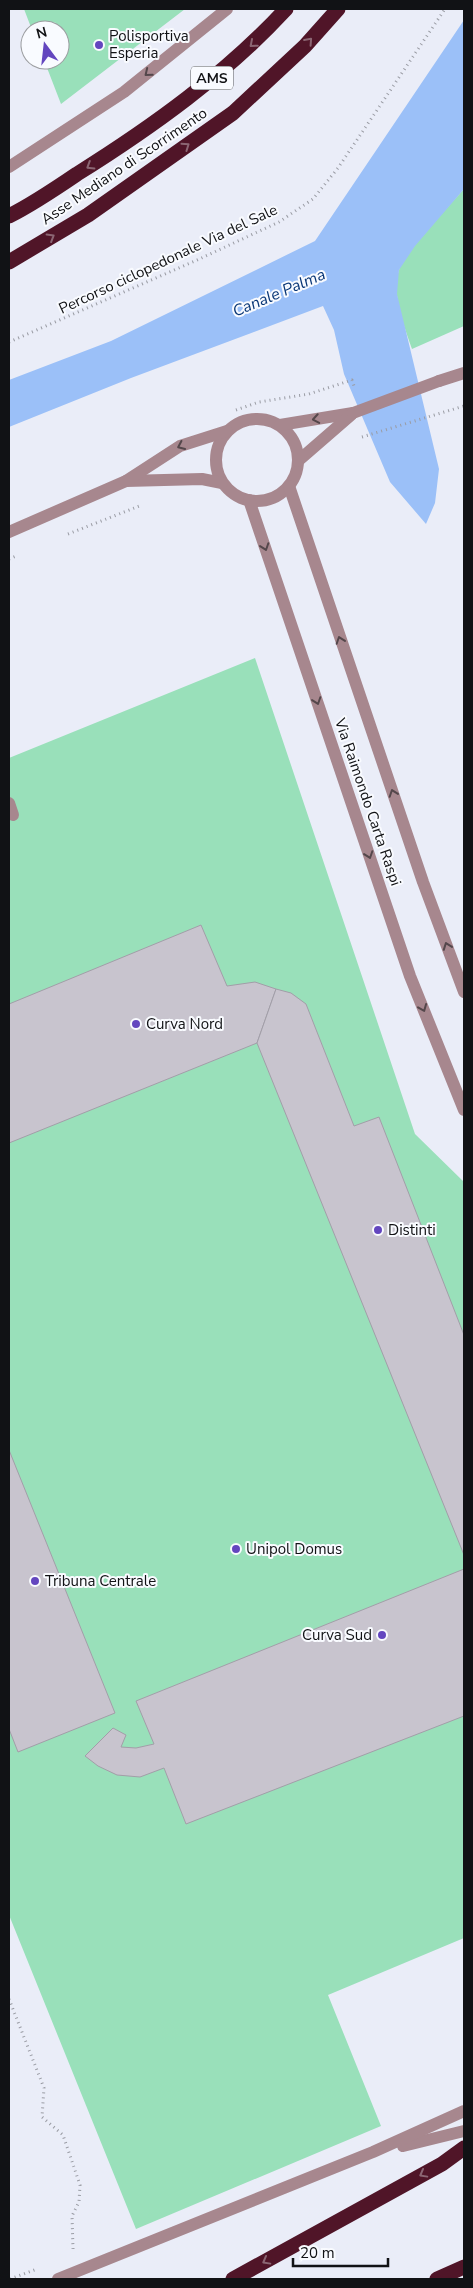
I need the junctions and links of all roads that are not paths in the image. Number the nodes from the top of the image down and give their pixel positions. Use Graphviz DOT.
graph roads {
  1 [pos="227,9"];
  2 [pos="286,9"];
  3 [pos="338,9"];
  4 [pos="9,167"];
  5 [pos="9,216"];
  6 [pos="9,262"];
  7 [pos="464,373"];
  8 [pos="352,413"];
  9 [pos="280,426"];
  10 [pos="227,431"];
  11 [pos="298,461"];
  12 [pos="126,481"];
  13 [pos="222,482"];
  14 [pos="288,486"];
  15 [pos="249,500"];
  16 [pos="9,532"];
  17 [pos="464,992"];
  18 [pos="464,1110"];
  19 [pos="464,2111"];
  20 [pos="464,2131"];
  21 [pos="464,2148"];
  22 [pos="373,2152"];
  23 [pos="464,2267"];
  24 [pos="58,2279"];
  25 [pos="233,2279"];
  26 [pos="437,2279"];
  1 -- 4 [label="street, one-way"];
  2 -- 5 [label="highway, Asse Mediano di Scorrimento / AMS, one-way"];
  6 -- 3 [label="highway, Asse Mediano di Scorrimento, one-way"];
  7 -- 8 [label="street, bridge"];
  8 -- 9 [label="street, one-way"];
  8 -- 11 [label="street"];
  9 -- 10 [label="street"];
  9 -- 11 [label="street"];
  10 -- 12 [label="street, one-way"];
  10 -- 13 [label="street"];
  11 -- 14 [label="street"];
  12 -- 13 [label="street"];
  12 -- 16 [label="street"];
  13 -- 15 [label="street"];
  14 -- 15 [label="street"];
  17 -- 14 [label="street, Via Raimondo Carta Raspi, one-way"];
  15 -- 18 [label="street, Via Raimondo Carta Raspi, one-way"];
  19 -- 22 [label="street"];
  20 -- 22 [label="street"];
  21 -- 25 [label="highway, one-way"];
  22 -- 24 [label="street"];
  23 -- 26 [label="highway"];
}
